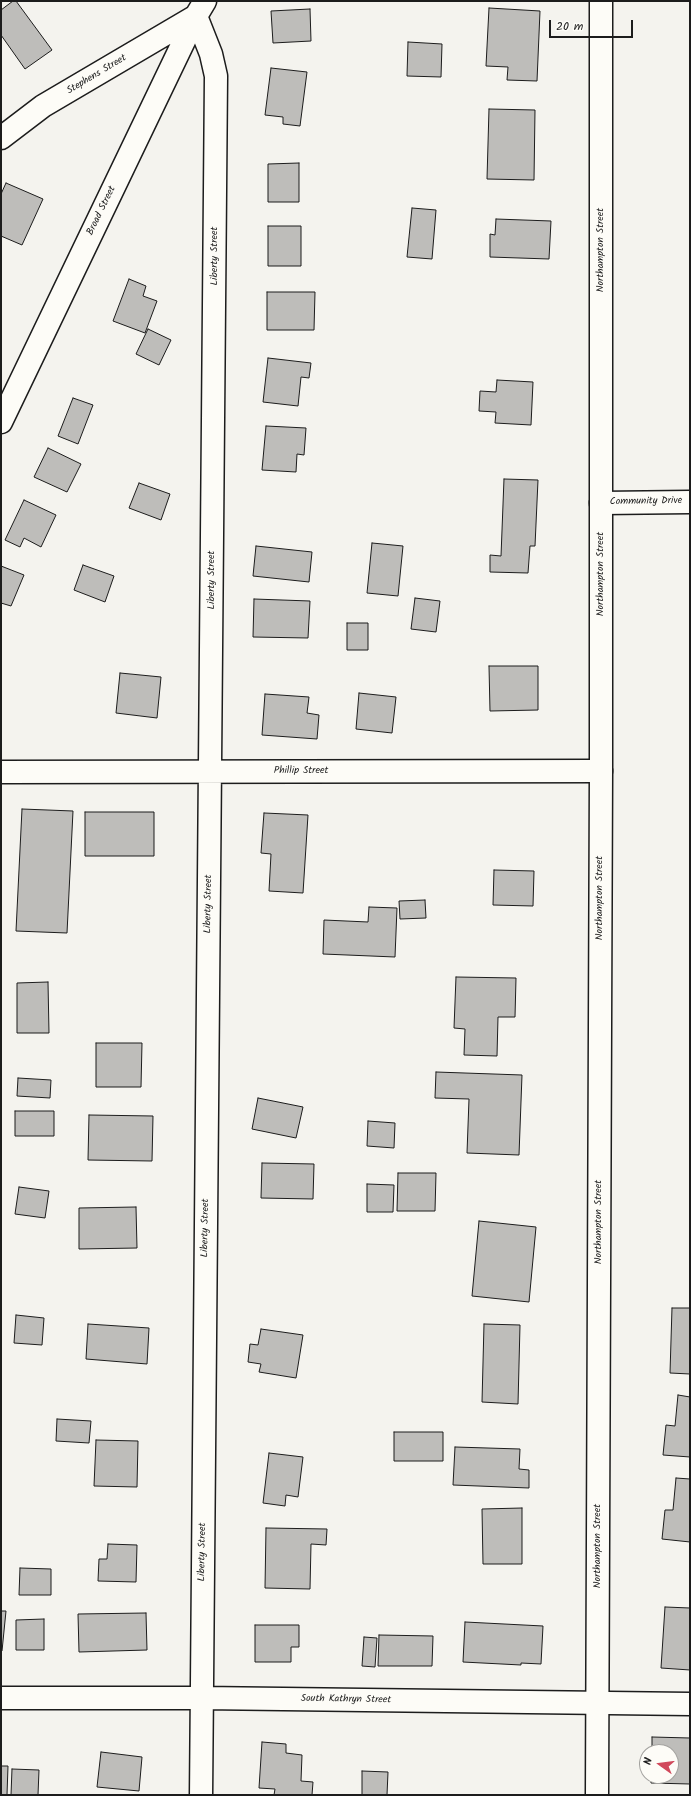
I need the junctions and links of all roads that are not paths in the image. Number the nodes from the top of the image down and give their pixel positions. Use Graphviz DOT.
graph roads {
  1 [pos="601,1"];
  2 [pos="201,8"];
  3 [pos="1,138"];
  4 [pos="1,422"];
  5 [pos="690,502"];
  6 [pos="601,503"];
  7 [pos="601,771"];
  8 [pos="1,772"];
  9 [pos="210,772"];
  10 [pos="1,1698"];
  11 [pos="202,1698"];
  12 [pos="598,1703"];
  13 [pos="690,1704"];
  14 [pos="201,1795"];
  15 [pos="597,1795"];
  1 -- 6 [label="street, Northampton Street"];
  2 -- 3 [label="street, Stephens Street"];
  2 -- 4 [label="street, Broad Street"];
  2 -- 9 [label="street, Liberty Street"];
  5 -- 6 [label="street, Community Drive"];
  6 -- 7 [label="street, Northampton Street"];
  7 -- 9 [label="street, Phillip Street"];
  7 -- 12 [label="street, Northampton Street"];
  8 -- 9 [label="street, Phillip Street"];
  9 -- 11 [label="street, Liberty Street"];
  10 -- 11 [label="street, South Kathryn Street"];
  11 -- 12 [label="street, South Kathryn Street"];
  11 -- 14 [label="street, Liberty Street"];
  12 -- 13 [label="street, South Kathryn Street"];
  12 -- 15 [label="street, Northampton Street"];
}
